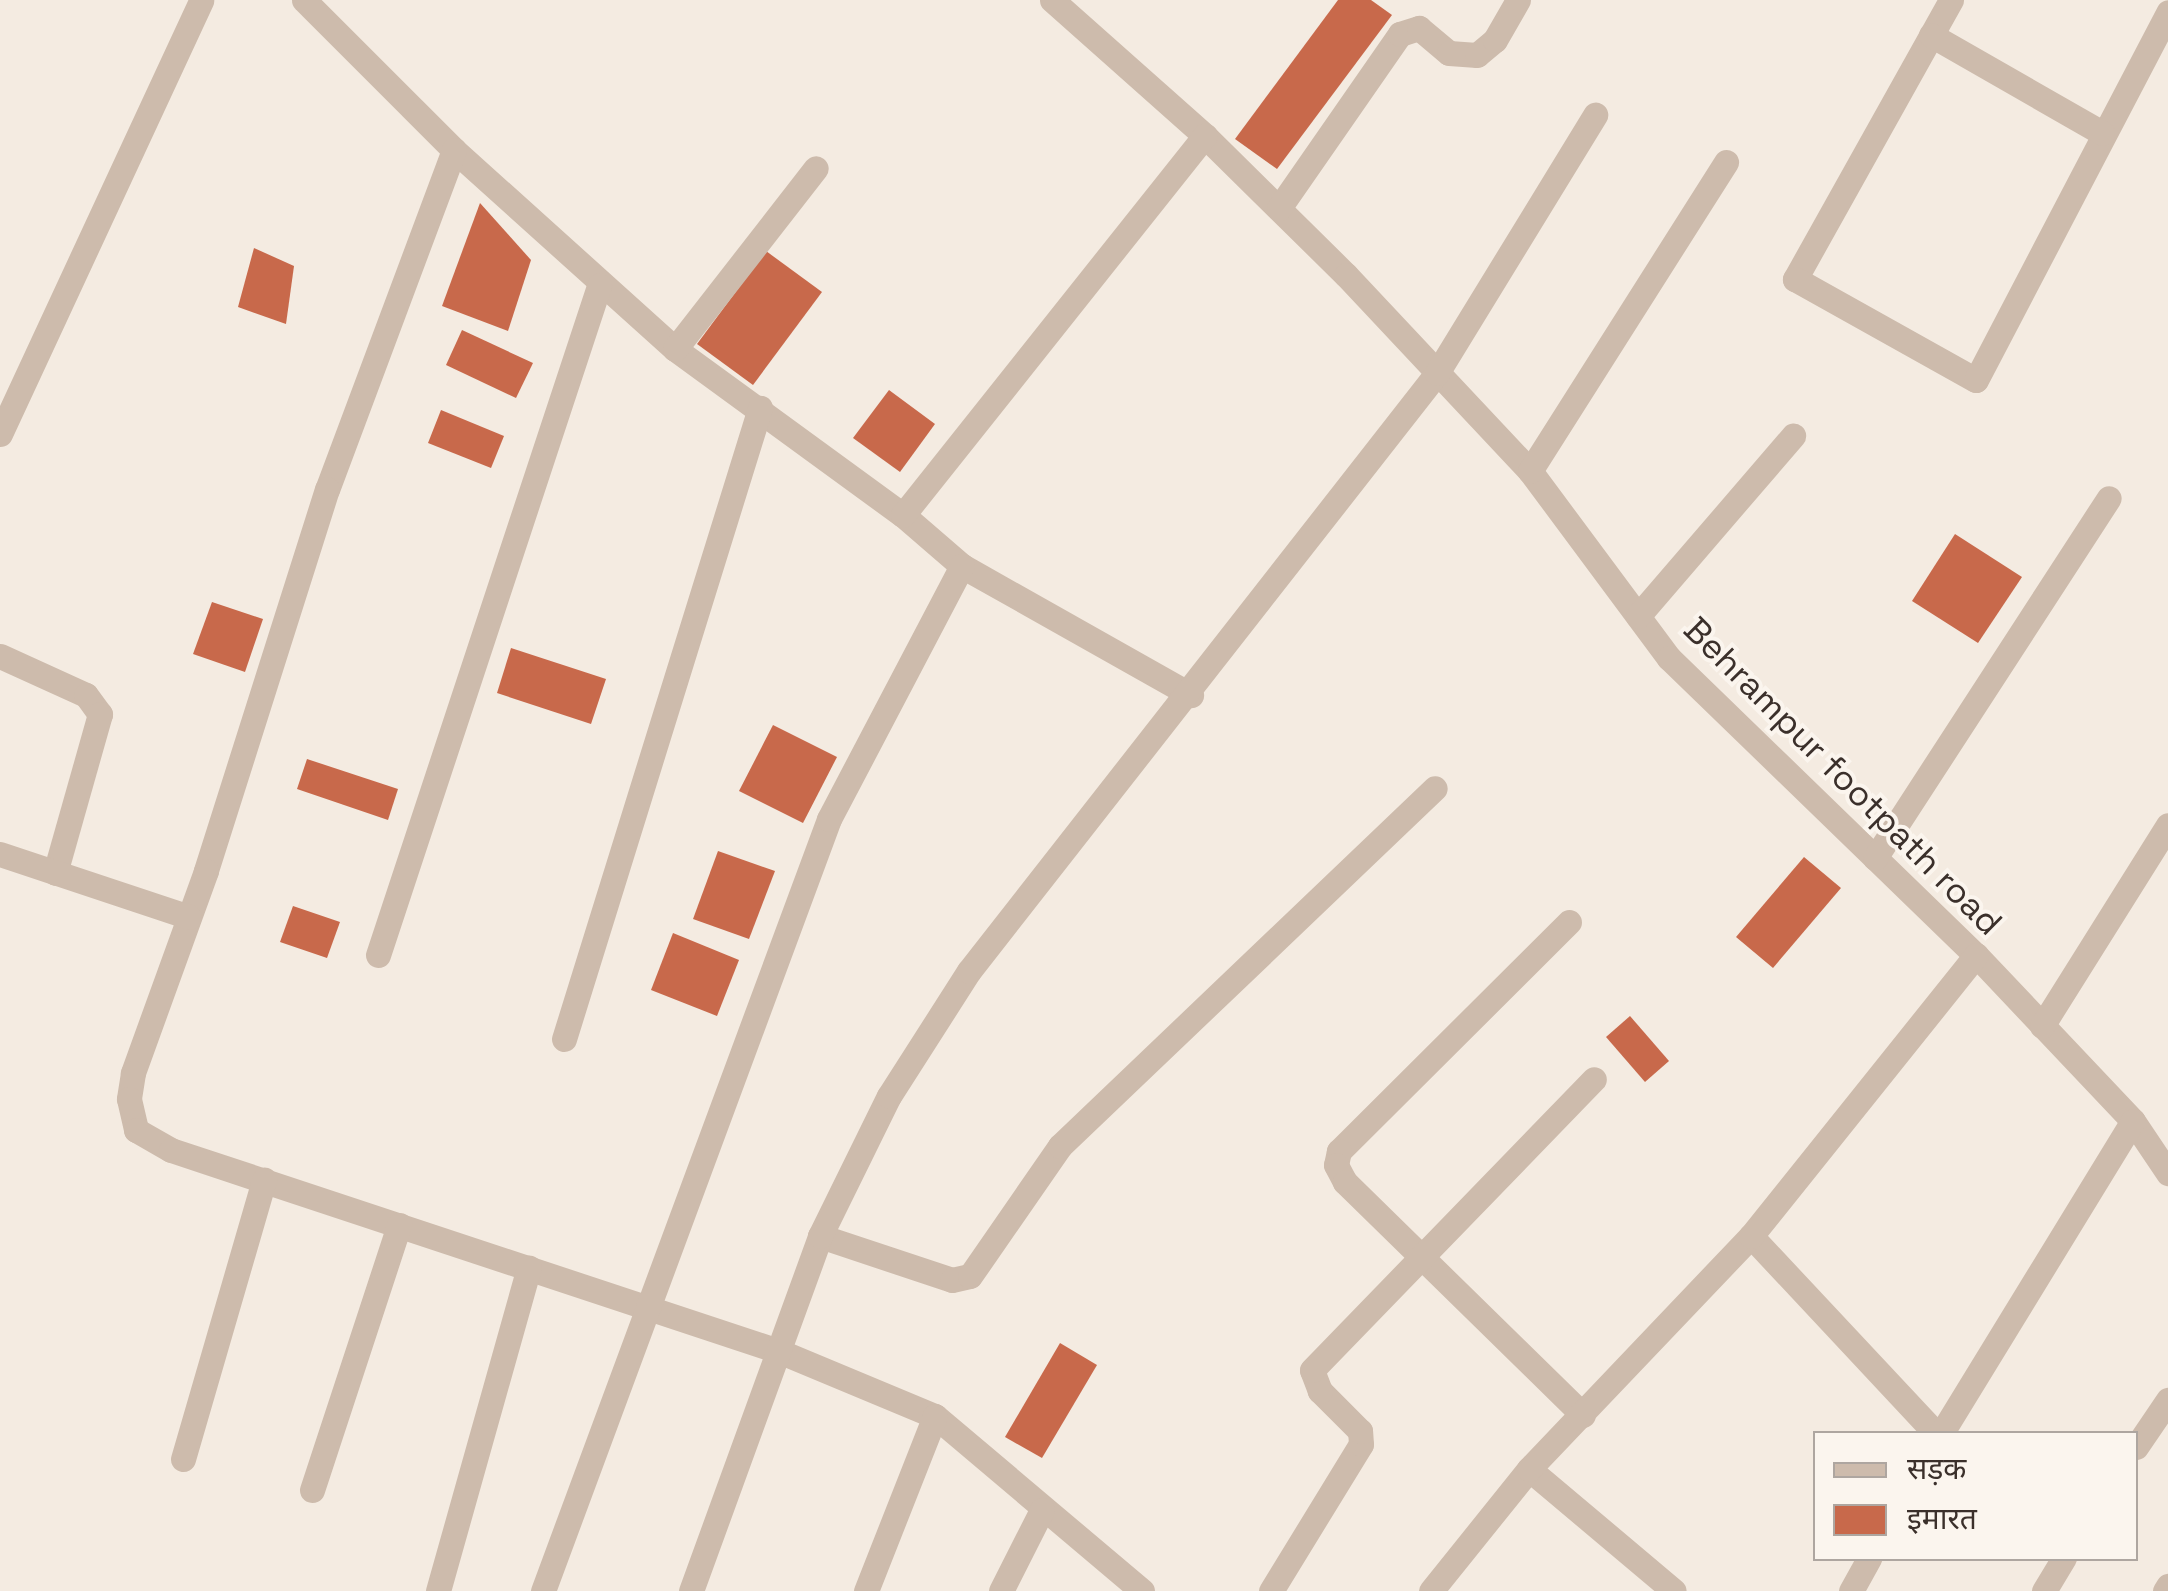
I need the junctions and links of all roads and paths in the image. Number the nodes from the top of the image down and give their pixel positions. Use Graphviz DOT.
graph roads {
  1 [pos="201,0"];
  2 [pos="304,0"];
  3 [pos="1518,0"];
  4 [pos="1951,0"];
  5 [pos="1055,1"];
  6 [pos="2164,28"];
  7 [pos="1931,34"];
  8 [pos="1595,115"];
  9 [pos="2102,133"];
  10 [pos="1205,136"];
  11 [pos="454,150"];
  12 [pos="1726,162"];
  13 [pos="816,168"];
  14 [pos="1278,208"];
  15 [pos="598,286"];
  16 [pos="675,349"];
  17 [pos="1438,373"];
  18 [pos="760,408"];
  19 [pos="0,434"];
  20 [pos="1794,436"];
  21 [pos="1530,472"];
  22 [pos="2110,498"];
  23 [pos="903,515"];
  24 [pos="962,566"];
  25 [pos="1638,616"];
  26 [pos="0,656"];
  27 [pos="1191,695"];
  28 [pos="1435,788"];
  29 [pos="2168,826"];
  30 [pos="0,854"];
  31 [pos="1875,858"];
  32 [pos="55,873"];
  33 [pos="190,917"];
  34 [pos="1569,922"];
  35 [pos="378,954"];
  36 [pos="1976,956"];
  37 [pos="2042,1026"];
  38 [pos="564,1040"];
  39 [pos="1594,1078"];
  40 [pos="2133,1121"];
  41 [pos="2168,1172"];
  42 [pos="264,1180"];
  43 [pos="399,1225"];
  44 [pos="820,1236"];
  45 [pos="1750,1236"];
  46 [pos="1424,1256"];
  47 [pos="529,1268"];
  48 [pos="650,1309"];
  49 [pos="781,1352"];
  50 [pos="2168,1400"];
  51 [pos="1583,1415"];
  52 [pos="934,1416"];
  53 [pos="1935,1431"];
  54 [pos="1940,1431"];
  55 [pos="2138,1444"];
  56 [pos="182,1459"];
  57 [pos="1529,1469"];
  58 [pos="312,1490"];
  59 [pos="1042,1510"];
  60 [pos="1868,1561"];
  61 [pos="2062,1561"];
  62 [pos="1445,1587"];
  63 [pos="1135,1588"];
  64 [pos="438,1591"];
  65 [pos="543,1591"];
  66 [pos="691,1591"];
  67 [pos="866,1591"];
  68 [pos="1001,1591"];
  69 [pos="1270,1591"];
  70 [pos="1674,1591"];
  71 [pos="1851,1591"];
  72 [pos="2044,1591"];
  1 -- 19 [label="street"];
  2 -- 11 [label="street"];
  3 -- 14 [label="street"];
  4 -- 7 [label="street"];
  5 -- 10 [label="street, Behrampur footpath road"];
  6 -- 9 [label="street"];
  7 -- 9 [label="street"];
  7 -- 9 [label="street"];
  8 -- 17 [label="street"];
  10 -- 14 [label="street, Behrampur footpath road"];
  10 -- 23 [label="street"];
  11 -- 15 [label="street"];
  11 -- 33 [label="street"];
  12 -- 21 [label="street"];
  13 -- 16 [label="street"];
  14 -- 17 [label="street, Behrampur footpath road"];
  15 -- 16 [label="street"];
  15 -- 35 [label="street"];
  16 -- 18 [label="street"];
  17 -- 21 [label="street, Behrampur footpath road"];
  17 -- 27 [label="street"];
  18 -- 23 [label="street"];
  18 -- 38 [label="street"];
  20 -- 25 [label="street"];
  21 -- 25 [label="street, Behrampur footpath road"];
  22 -- 31 [label="street"];
  23 -- 24 [label="street"];
  24 -- 27 [label="street"];
  24 -- 48 [label="street"];
  25 -- 31 [label="street, Behrampur footpath road"];
  26 -- 32 [label="street"];
  27 -- 44 [label="street"];
  28 -- 44 [label="street"];
  29 -- 37 [label="street"];
  30 -- 32 [label="street"];
  31 -- 36 [label="street, Behrampur footpath road"];
  32 -- 33 [label="street"];
  33 -- 42 [label="street"];
  34 -- 46 [label="street"];
  36 -- 37 [label="street, Behrampur footpath road"];
  36 -- 45 [label="street"];
  37 -- 40 [label="street, Behrampur footpath road"];
  39 -- 46 [label="street"];
  40 -- 41 [label="street, Behrampur footpath road"];
  40 -- 54 [label="street"];
  42 -- 43 [label="street"];
  42 -- 56 [label="street"];
  43 -- 47 [label="street"];
  43 -- 58 [label="street"];
  44 -- 49 [label="street"];
  45 -- 51 [label="street"];
  45 -- 53 [label="street"];
  46 -- 51 [label="street"];
  46 -- 69 [label="street"];
  47 -- 48 [label="street"];
  47 -- 64 [label="street"];
  48 -- 49 [label="street"];
  48 -- 65 [label="street"];
  49 -- 52 [label="street"];
  49 -- 66 [label="street"];
  50 -- 55 [label="street"];
  51 -- 57 [label="street"];
  52 -- 59 [label="street"];
  52 -- 67 [label="street"];
  57 -- 62 [label="street"];
  57 -- 70 [label="street"];
  59 -- 63 [label="street"];
  59 -- 68 [label="street"];
  60 -- 71 [label="street"];
  61 -- 72 [label="street"];
}
